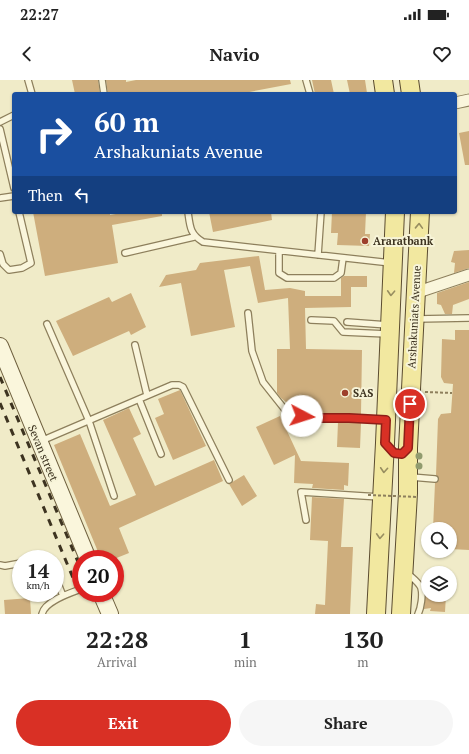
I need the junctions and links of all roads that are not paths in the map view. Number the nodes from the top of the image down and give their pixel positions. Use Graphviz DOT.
graph roads {
  1 [pos="28,80"];
  2 [pos="102,80"];
  3 [pos="306,80"];
  4 [pos="382,80"];
  5 [pos="409,80"];
  6 [pos="31,92"];
  7 [pos="104,92"];
  8 [pos="309,92"];
  9 [pos="385,92"];
  10 [pos="411,92"];
  11 [pos="469,100"];
  12 [pos="457,103"];
  13 [pos="12,116"];
  14 [pos="0,122"];
  15 [pos="0,129"];
  16 [pos="12,180"];
  17 [pos="12,196"];
  18 [pos="0,198"];
  19 [pos="19,214"];
  20 [pos="188,214"];
  21 [pos="322,214"];
  22 [pos="395,214"];
  23 [pos="420,214"];
  24 [pos="194,237"];
  25 [pos="279,251"];
  26 [pos="125,253"];
  27 [pos="0,254"];
  28 [pos="318,255"];
  29 [pos="343,258"];
  30 [pos="393,263"];
  31 [pos="469,274"];
  32 [pos="415,293"];
  33 [pos="248,313"];
  34 [pos="469,318"];
  35 [pos="414,319"];
  36 [pos="311,320"];
  37 [pos="347,322"];
  38 [pos="47,324"];
  39 [pos="390,329"];
  40 [pos="135,345"];
  41 [pos="0,346"];
  42 [pos="147,396"];
  43 [pos="139,399"];
  44 [pos="386,420"];
  45 [pos="89,421"];
  46 [pos="39,442"];
  47 [pos="385,443"];
  48 [pos="408,448"];
  49 [pos="161,454"];
  50 [pos="435,479"];
  51 [pos="229,480"];
  52 [pos="412,489"];
  53 [pos="377,495"];
  54 [pos="114,496"];
  55 [pos="306,520"];
  56 [pos="84,550"];
  57 [pos="0,565"];
  58 [pos="12,565"];
  59 [pos="403,570"];
  60 [pos="52,602"];
  61 [pos="105,602"];
  62 [pos="42,614"];
  63 [pos="110,614"];
  64 [pos="376,614"];
  65 [pos="400,614"];
  66 [pos="418,614"];
  1 -- 6 [label="lane"];
  2 -- 7 [label="lane"];
  3 -- 8 [label="lane"];
  4 -- 9 [label="main road"];
  5 -- 10 [label="main road"];
  11 -- 12 [label="street"];
  13 -- 14 [label="lane"];
  15 -- 16 [label="lane"];
  17 -- 18 [label="lane"];
  19 -- 27 [label="lane"];
  20 -- 24 [label="lane"];
  21 -- 28 [label="lane"];
  22 -- 30 [label="main road"];
  32 -- 23 [label="main road, Arshakuniats Avenue, one-way"];
  24 -- 25 [label="lane"];
  24 -- 26 [label="lane"];
  25 -- 28 [label="lane"];
  25 -- 29 [label="lane"];
  28 -- 29 [label="lane"];
  29 -- 30 [label="lane"];
  30 -- 39 [label="main road, one-way"];
  31 -- 32 [label="street"];
  32 -- 35 [label="main road, Arshakuniats Avenue"];
  33 -- 44 [label="lane"];
  34 -- 35 [label="lane"];
  35 -- 48 [label="main road, Arshakuniats Avenue"];
  36 -- 39 [label="lane"];
  37 -- 39 [label="lane"];
  38 -- 45 [label="lane"];
  39 -- 44 [label="main road"];
  40 -- 42 [label="lane"];
  41 -- 46 [label="street, Sevan street"];
  42 -- 43 [label="lane"];
  42 -- 51 [label="lane"];
  43 -- 45 [label="lane"];
  43 -- 49 [label="lane"];
  44 -- 47 [label="main road"];
  45 -- 46 [label="lane"];
  45 -- 54 [label="lane"];
  46 -- 56 [label="street, Sevan street"];
  47 -- 48 [label="main road"];
  47 -- 53 [label="main road, one-way"];
  48 -- 52 [label="main road, Arshakuniats Avenue"];
  50 -- 52 [label="lane"];
  52 -- 53 [label="main road"];
  52 -- 59 [label="main road, Arshakuniats Avenue"];
  53 -- 55 [label="lane"];
  53 -- 64 [label="main road, one-way"];
  57 -- 58 [label="lane"];
  59 -- 65 [label="main road, Arshakuniats Avenue"];
  59 -- 66 [label="lane"];
  60 -- 62 [label="lane"];
  61 -- 63 [label="street"];
}
